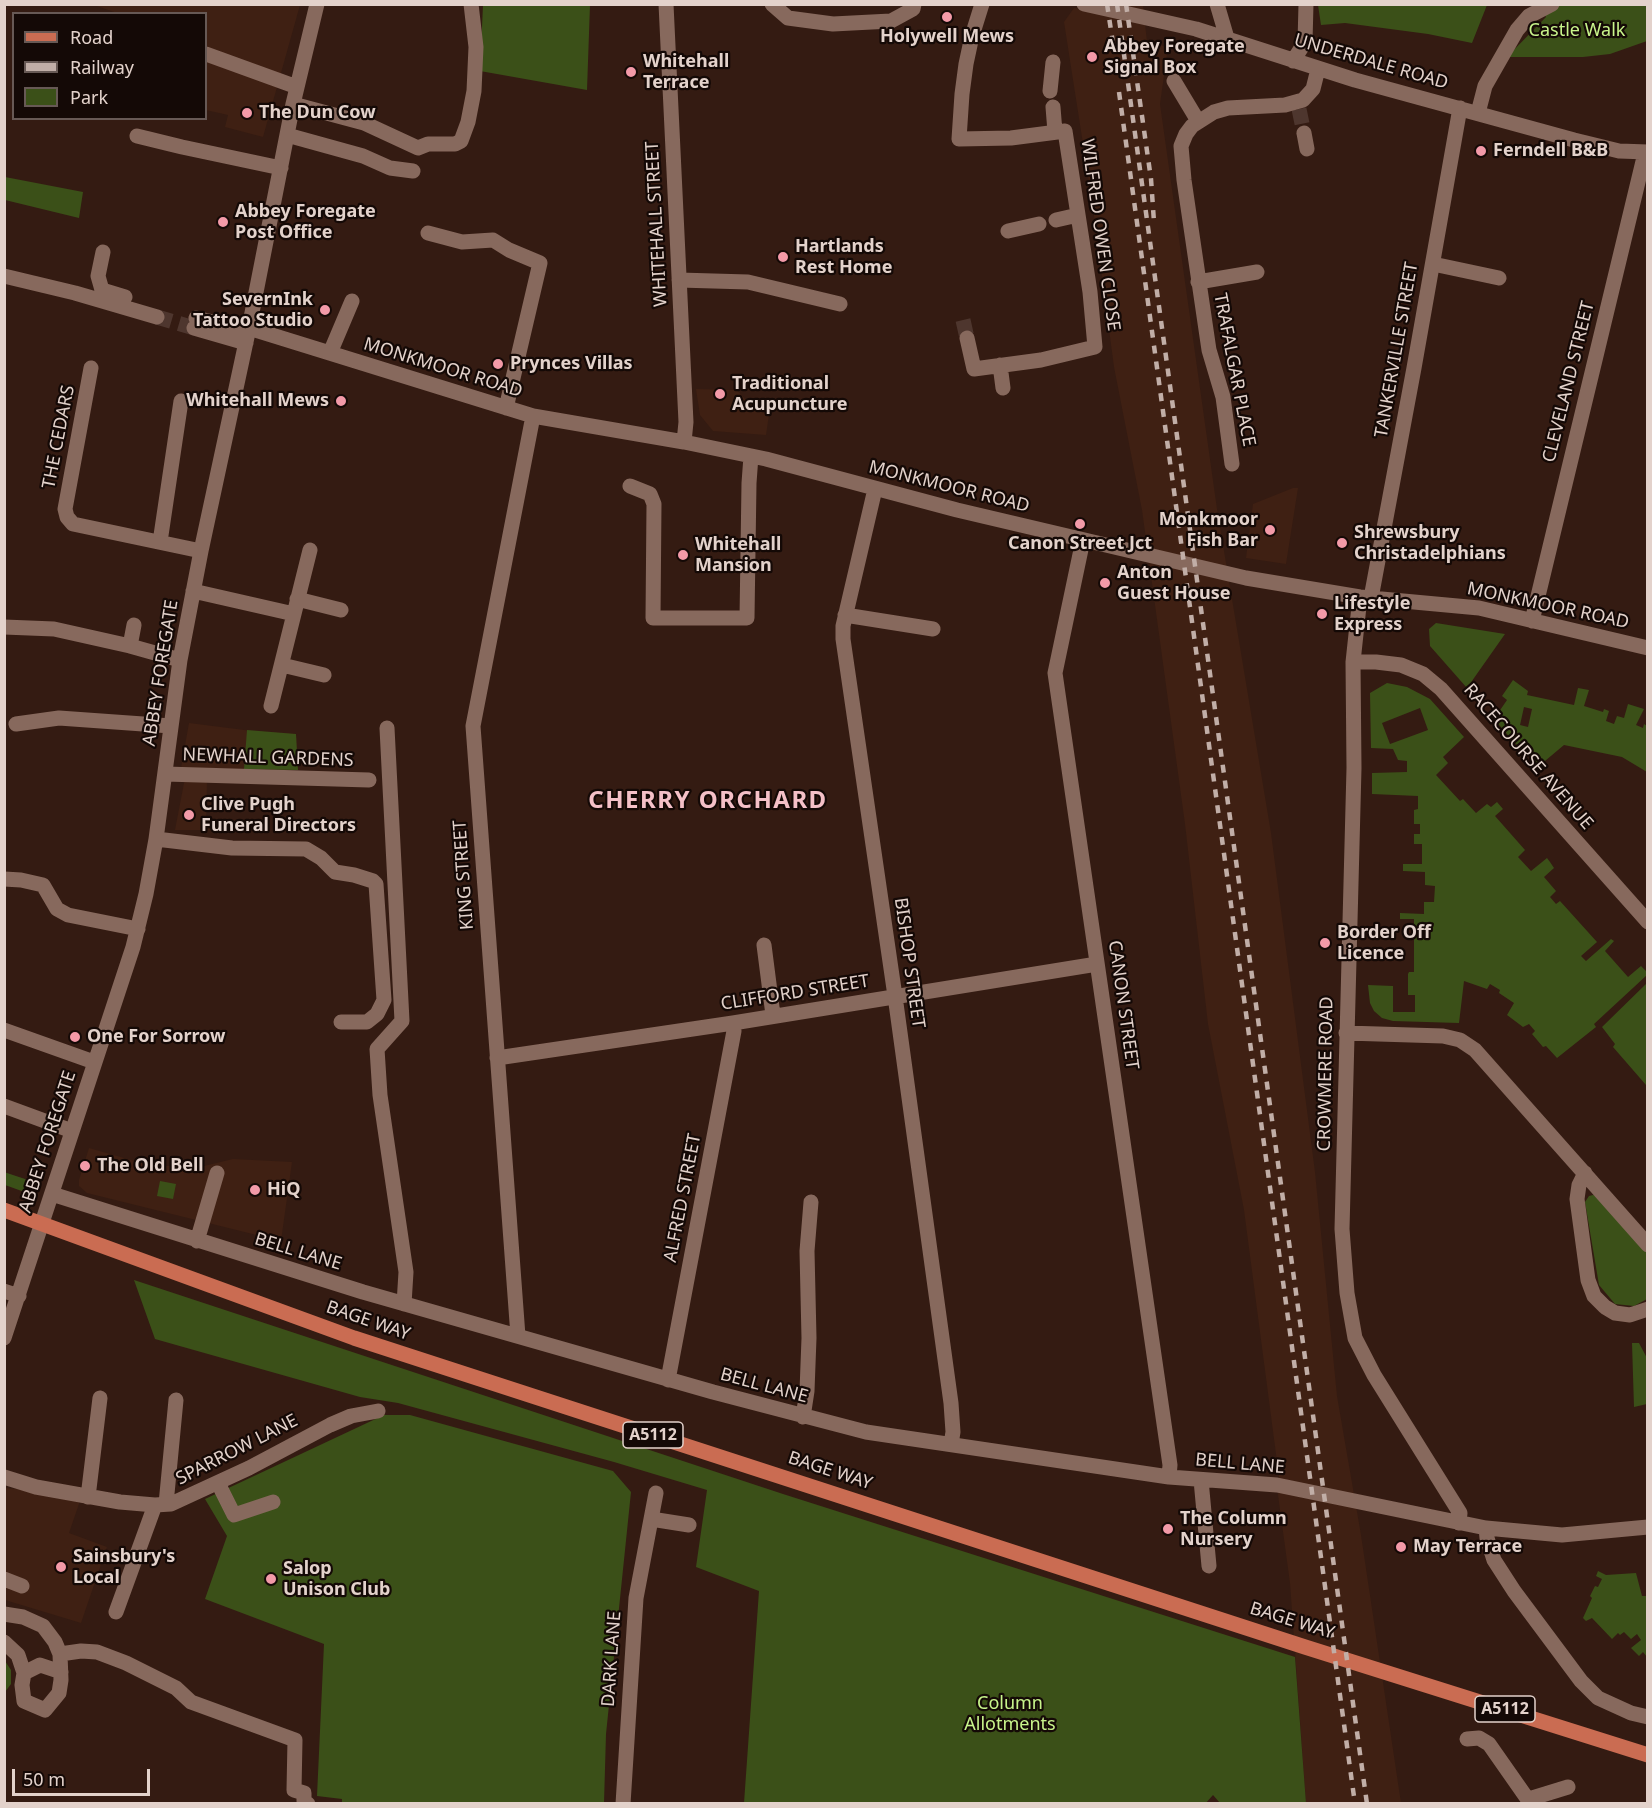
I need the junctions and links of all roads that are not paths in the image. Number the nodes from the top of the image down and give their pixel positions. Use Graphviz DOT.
graph roads {
  1 [pos="317,4"];
  2 [pos="471,4"];
  3 [pos="666,4"];
  4 [pos="772,4"];
  5 [pos="914,4"];
  6 [pos="982,4"];
  7 [pos="1084,4"];
  8 [pos="1217,4"];
  9 [pos="1306,4"];
  10 [pos="1552,4"];
  11 [pos="1227,38"];
  12 [pos="207,54"];
  13 [pos="1293,61"];
  14 [pos="1053,62"];
  15 [pos="1318,69"];
  16 [pos="1174,81"];
  17 [pos="297,87"];
  18 [pos="1050,91"];
  19 [pos="293,104"];
  20 [pos="1053,108"];
  21 [pos="1460,108"];
  22 [pos="1478,113"];
  23 [pos="1198,121"];
  24 [pos="1055,132"];
  25 [pos="1304,133"];
  26 [pos="287,135"];
  27 [pos="137,136"];
  28 [pos="1307,149"];
  29 [pos="1646,152"];
  30 [pos="281,168"];
  31 [pos="413,171"];
  32 [pos="1078,215"];
  33 [pos="1056,220"];
  34 [pos="1039,224"];
  35 [pos="1008,231"];
  36 [pos="428,233"];
  37 [pos="103,252"];
  38 [pos="1432,264"];
  39 [pos="1257,273"];
  40 [pos="4,276"];
  41 [pos="1499,278"];
  42 [pos="679,280"];
  43 [pos="1198,282"];
  44 [pos="352,301"];
  45 [pos="840,304"];
  46 [pos="195,323"];
  47 [pos="248,334"];
  48 [pos="967,338"];
  49 [pos="330,353"];
  50 [pos="1000,365"];
  51 [pos="92,368"];
  52 [pos="1003,388"];
  53 [pos="182,401"];
  54 [pos="506,408"];
  55 [pos="533,416"];
  56 [pos="684,442"];
  57 [pos="751,456"];
  58 [pos="1232,465"];
  59 [pos="630,486"];
  60 [pos="875,489"];
  61 [pos="1083,540"];
  62 [pos="160,542"];
  63 [pos="310,550"];
  64 [pos="201,551"];
  65 [pos="193,591"];
  66 [pos="1365,598"];
  67 [pos="297,599"];
  68 [pos="341,610"];
  69 [pos="294,614"];
  70 [pos="845,615"];
  71 [pos="1532,621"];
  72 [pos="134,625"];
  73 [pos="4,627"];
  74 [pos="933,629"];
  75 [pos="130,646"];
  76 [pos="1647,648"];
  77 [pos="180,660"];
  78 [pos="1353,662"];
  79 [pos="282,665"];
  80 [pos="324,675"];
  81 [pos="272,706"];
  82 [pos="16,724"];
  83 [pos="171,726"];
  84 [pos="387,728"];
  85 [pos="165,774"];
  86 [pos="369,780"];
  87 [pos="156,839"];
  88 [pos="4,879"];
  89 [pos="1647,922"];
  90 [pos="138,929"];
  91 [pos="764,945"];
  92 [pos="1097,964"];
  93 [pos="895,996"];
  94 [pos="772,1015"];
  95 [pos="341,1022"];
  96 [pos="733,1023"];
  97 [pos="4,1030"];
  98 [pos="1346,1034"];
  99 [pos="497,1058"];
  100 [pos="94,1062"];
  101 [pos="4,1106"];
  102 [pos="72,1131"];
  103 [pos="217,1173"];
  104 [pos="1585,1173"];
  105 [pos="50,1201"];
  106 [pos="811,1202"];
  107 [pos="4,1210"];
  108 [pos="197,1241"];
  109 [pos="1647,1245"];
  110 [pos="12,1293"];
  111 [pos="404,1304"];
  112 [pos="1647,1309"];
  113 [pos="518,1336"];
  114 [pos="4,1338"];
  115 [pos="668,1380"];
  116 [pos="100,1398"];
  117 [pos="176,1400"];
  118 [pos="378,1411"];
  119 [pos="802,1417"];
  120 [pos="951,1444"];
  121 [pos="4,1477"];
  122 [pos="1168,1477"];
  123 [pos="1201,1480"];
  124 [pos="218,1483"];
  125 [pos="656,1493"];
  126 [pos="88,1497"];
  127 [pos="273,1502"];
  128 [pos="160,1505"];
  129 [pos="651,1519"];
  130 [pos="1459,1523"];
  131 [pos="689,1525"];
  132 [pos="1647,1527"];
  133 [pos="1486,1528"];
  134 [pos="1209,1566"];
  135 [pos="4,1579"];
  136 [pos="22,1586"];
  137 [pos="116,1612"];
  138 [pos="4,1614"];
  139 [pos="4,1642"];
  140 [pos="60,1654"];
  141 [pos="61,1672"];
  142 [pos="24,1673"];
  143 [pos="1647,1717"];
  144 [pos="1467,1739"];
  145 [pos="1647,1755"];
  146 [pos="1568,1787"];
  147 [pos="1530,1801"];
  148 [pos="308,1803"];
  149 [pos="623,1803"];
  1 -- 17 [label="street, ABBEY FOREGATE"];
  2 -- 19 [label="street"];
  3 -- 42 [label="street, WHITEHALL STREET"];
  4 -- 5 [label="street"];
  6 -- 24 [label="street, WILFRED OWEN CLOSE"];
  7 -- 11 [label="street, UNDERDALE ROAD"];
  8 -- 11 [label="street"];
  9 -- 13 [label="street"];
  10 -- 22 [label="street"];
  11 -- 13 [label="street, UNDERDALE ROAD"];
  12 -- 17 [label="street"];
  13 -- 15 [label="street, UNDERDALE ROAD"];
  14 -- 18 [label="street"];
  15 -- 21 [label="street, UNDERDALE ROAD"];
  15 -- 23 [label="street"];
  16 -- 23 [label="street"];
  17 -- 19 [label="street, ABBEY FOREGATE"];
  19 -- 26 [label="street, ABBEY FOREGATE"];
  20 -- 24 [label="street"];
  21 -- 22 [label="street, UNDERDALE ROAD"];
  21 -- 38 [label="street, TANKERVILLE STREET"];
  22 -- 29 [label="street, UNDERDALE ROAD"];
  23 -- 43 [label="street, TRAFALGAR PLACE"];
  24 -- 32 [label="street, WILFRED OWEN CLOSE"];
  25 -- 28 [label="street"];
  26 -- 30 [label="street, ABBEY FOREGATE"];
  26 -- 31 [label="street"];
  27 -- 30 [label="street"];
  29 -- 71 [label="street, CLEVELAND STREET"];
  30 -- 47 [label="street, ABBEY FOREGATE"];
  32 -- 33 [label="street"];
  32 -- 50 [label="street, WILFRED OWEN CLOSE"];
  34 -- 35 [label="street"];
  36 -- 54 [label="street"];
  37 -- 40 [label="street"];
  38 -- 41 [label="street"];
  38 -- 66 [label="street, TANKERVILLE STREET"];
  39 -- 43 [label="street, TRAFALGAR PLACE"];
  42 -- 45 [label="street"];
  42 -- 56 [label="street, WHITEHALL STREET"];
  43 -- 58 [label="street, TRAFALGAR PLACE"];
  44 -- 49 [label="street"];
  46 -- 47 [label="street, MONKMOOR ROAD"];
  47 -- 49 [label="street, MONKMOOR ROAD"];
  47 -- 64 [label="street, ABBEY FOREGATE"];
  48 -- 50 [label="street, WILFRED OWEN CLOSE"];
  49 -- 54 [label="street, MONKMOOR ROAD"];
  50 -- 52 [label="street"];
  51 -- 62 [label="street, THE CEDARS"];
  53 -- 62 [label="street"];
  54 -- 55 [label="street, MONKMOOR ROAD"];
  55 -- 56 [label="street, MONKMOOR ROAD"];
  55 -- 99 [label="street, KING STREET"];
  56 -- 57 [label="street, MONKMOOR ROAD"];
  57 -- 59 [label="street"];
  57 -- 60 [label="street, MONKMOOR ROAD"];
  60 -- 61 [label="street, MONKMOOR ROAD"];
  60 -- 70 [label="street, BISHOP STREET"];
  61 -- 66 [label="street, MONKMOOR ROAD"];
  61 -- 92 [label="street, CANON STREET"];
  62 -- 64 [label="street, THE CEDARS"];
  63 -- 67 [label="street"];
  64 -- 65 [label="street, ABBEY FOREGATE"];
  65 -- 69 [label="street"];
  65 -- 77 [label="street, ABBEY FOREGATE"];
  66 -- 71 [label="street, MONKMOOR ROAD"];
  66 -- 78 [label="street, CROWMERE ROAD"];
  67 -- 68 [label="street"];
  67 -- 69 [label="street"];
  69 -- 79 [label="street"];
  70 -- 74 [label="street"];
  70 -- 93 [label="street, BISHOP STREET"];
  71 -- 76 [label="street, MONKMOOR ROAD"];
  72 -- 75 [label="street"];
  73 -- 75 [label="street"];
  75 -- 77 [label="street"];
  77 -- 83 [label="street, ABBEY FOREGATE"];
  78 -- 89 [label="street, RACECOURSE AVENUE"];
  78 -- 98 [label="street, CROWMERE ROAD"];
  79 -- 80 [label="street"];
  79 -- 81 [label="street"];
  82 -- 83 [label="street"];
  83 -- 85 [label="street, ABBEY FOREGATE"];
  84 -- 111 [label="street"];
  85 -- 86 [label="street, NEWHALL GARDENS"];
  85 -- 87 [label="street, ABBEY FOREGATE"];
  87 -- 90 [label="street, ABBEY FOREGATE"];
  87 -- 95 [label="street"];
  88 -- 90 [label="street"];
  90 -- 100 [label="street, ABBEY FOREGATE"];
  91 -- 94 [label="street"];
  92 -- 93 [label="street, CLIFFORD STREET"];
  92 -- 122 [label="street, CANON STREET"];
  93 -- 94 [label="street, CLIFFORD STREET"];
  93 -- 120 [label="street, BISHOP STREET"];
  94 -- 96 [label="street, CLIFFORD STREET"];
  96 -- 99 [label="street, CLIFFORD STREET"];
  96 -- 115 [label="street, ALFRED STREET"];
  97 -- 100 [label="street"];
  98 -- 104 [label="street"];
  98 -- 130 [label="street, CROWMERE ROAD"];
  99 -- 113 [label="street, KING STREET"];
  100 -- 102 [label="street, ABBEY FOREGATE"];
  101 -- 102 [label="street"];
  102 -- 105 [label="street, ABBEY FOREGATE"];
  103 -- 108 [label="street"];
  104 -- 109 [label="street"];
  104 -- 112 [label="street"];
  105 -- 108 [label="street, BELL LANE"];
  105 -- 110 [label="street, ABBEY FOREGATE"];
  106 -- 119 [label="street"];
  107 -- 145 [label="main road, BAGE WAY / A5112"];
  108 -- 111 [label="street, BELL LANE"];
  110 -- 114 [label="street, ABBEY FOREGATE"];
  111 -- 113 [label="street, BELL LANE"];
  113 -- 115 [label="street, BELL LANE"];
  115 -- 119 [label="street, BELL LANE"];
  116 -- 126 [label="street"];
  117 -- 128 [label="street"];
  118 -- 124 [label="street, SPARROW LANE"];
  119 -- 120 [label="street, BELL LANE"];
  120 -- 122 [label="street, BELL LANE"];
  121 -- 126 [label="street, SPARROW LANE"];
  122 -- 123 [label="street, BELL LANE"];
  123 -- 130 [label="street, BELL LANE"];
  123 -- 134 [label="street"];
  124 -- 127 [label="street"];
  124 -- 128 [label="street, SPARROW LANE"];
  125 -- 129 [label="street, DARK LANE"];
  126 -- 128 [label="street, SPARROW LANE"];
  128 -- 137 [label="street"];
  129 -- 131 [label="street"];
  129 -- 149 [label="street, DARK LANE"];
  130 -- 133 [label="street, BELL LANE"];
  132 -- 133 [label="street, BELL LANE"];
  133 -- 143 [label="street"];
  135 -- 136 [label="street"];
  138 -- 140 [label="street"];
  139 -- 142 [label="street"];
  140 -- 141 [label="street"];
  140 -- 148 [label="street"];
  141 -- 142 [label="street"];
  141 -- 142 [label="street"];
  144 -- 147 [label="street"];
  146 -- 147 [label="street"];
}
